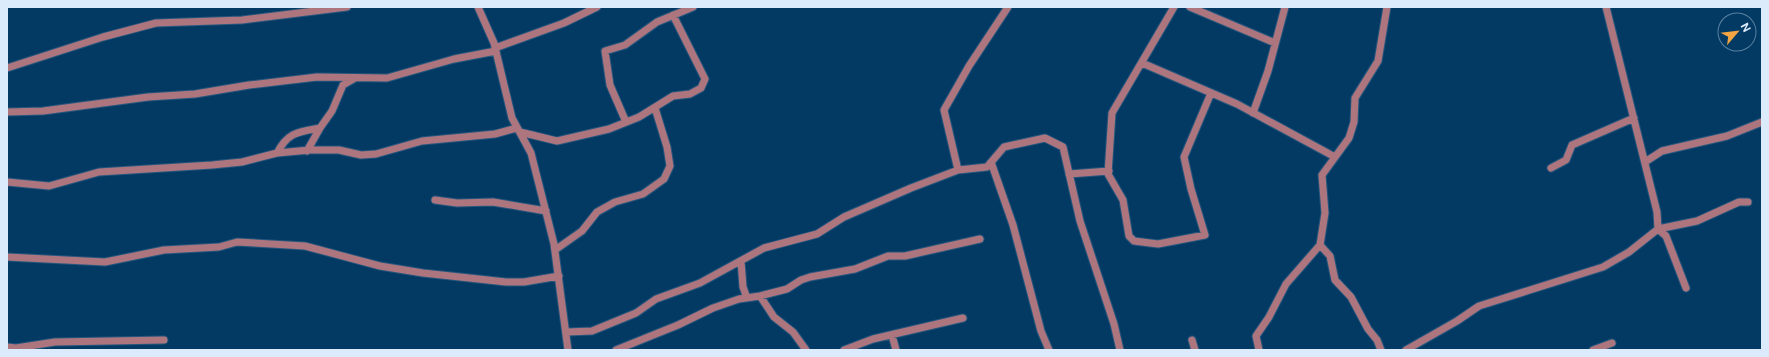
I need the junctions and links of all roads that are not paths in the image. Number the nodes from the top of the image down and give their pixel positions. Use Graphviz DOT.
graph roads {
  1 [pos="347,7"];
  2 [pos="478,7"];
  3 [pos="597,7"];
  4 [pos="694,7"];
  5 [pos="1008,7"];
  6 [pos="1174,7"];
  7 [pos="1190,7"];
  8 [pos="1285,7"];
  9 [pos="1386,7"];
  10 [pos="1606,7"];
  11 [pos="673,15"];
  12 [pos="1275,43"];
  13 [pos="496,49"];
  14 [pos="1142,63"];
  15 [pos="7,68"];
  16 [pos="355,78"];
  17 [pos="1211,93"];
  18 [pos="655,108"];
  19 [pos="7,112"];
  20 [pos="1253,113"];
  21 [pos="1634,118"];
  22 [pos="626,122"];
  23 [pos="1762,122"];
  24 [pos="320,128"];
  25 [pos="519,130"];
  26 [pos="308,150"];
  27 [pos="277,153"];
  28 [pos="1335,157"];
  29 [pos="991,162"];
  30 [pos="1645,162"];
  31 [pos="1551,168"];
  32 [pos="958,170"];
  33 [pos="1109,171"];
  34 [pos="1069,174"];
  35 [pos="7,182"];
  36 [pos="436,200"];
  37 [pos="1748,202"];
  38 [pos="546,211"];
  39 [pos="1658,229"];
  40 [pos="980,240"];
  41 [pos="1320,245"];
  42 [pos="555,250"];
  43 [pos="7,257"];
  44 [pos="741,261"];
  45 [pos="559,276"];
  46 [pos="1686,288"];
  47 [pos="760,296"];
  48 [pos="747,298"];
  49 [pos="963,318"];
  50 [pos="567,332"];
  51 [pos="892,335"];
  52 [pos="164,340"];
  53 [pos="1192,340"];
  54 [pos="1612,343"];
  55 [pos="7,347"];
  56 [pos="564,350"];
  57 [pos="568,350"];
  58 [pos="616,350"];
  59 [pos="806,350"];
  60 [pos="844,350"];
  61 [pos="896,350"];
  62 [pos="1049,350"];
  63 [pos="1120,350"];
  64 [pos="1195,350"];
  65 [pos="1259,350"];
  66 [pos="1381,350"];
  67 [pos="1406,350"];
  68 [pos="1593,350"];
  1 -- 15 [label="street"];
  2 -- 13 [label="street"];
  3 -- 13 [label="street"];
  4 -- 11 [label="street"];
  5 -- 32 [label="street"];
  6 -- 14 [label="street"];
  7 -- 12 [label="street"];
  8 -- 12 [label="street"];
  9 -- 28 [label="street"];
  10 -- 21 [label="street"];
  11 -- 18 [label="street"];
  11 -- 22 [label="street"];
  12 -- 20 [label="street"];
  13 -- 16 [label="street"];
  13 -- 25 [label="street"];
  14 -- 17 [label="street"];
  14 -- 33 [label="street"];
  16 -- 19 [label="street"];
  16 -- 24 [label="street"];
  17 -- 20 [label="street"];
  17 -- 33 [label="street"];
  18 -- 22 [label="street"];
  18 -- 42 [label="street"];
  20 -- 28 [label="street"];
  21 -- 30 [label="street"];
  21 -- 31 [label="street"];
  22 -- 25 [label="street"];
  23 -- 30 [label="street"];
  24 -- 26 [label="street"];
  24 -- 27 [label="street"];
  25 -- 26 [label="street"];
  25 -- 38 [label="street"];
  26 -- 27 [label="street"];
  27 -- 35 [label="street"];
  28 -- 41 [label="street"];
  29 -- 32 [label="street"];
  29 -- 34 [label="street"];
  29 -- 62 [label="street"];
  30 -- 39 [label="street"];
  32 -- 44 [label="street"];
  33 -- 34 [label="street"];
  34 -- 63 [label="street"];
  36 -- 38 [label="street"];
  37 -- 39 [label="street"];
  38 -- 42 [label="street"];
  39 -- 46 [label="street"];
  39 -- 67 [label="street"];
  40 -- 47 [label="street"];
  41 -- 65 [label="street"];
  41 -- 66 [label="street"];
  42 -- 45 [label="street"];
  43 -- 45 [label="street"];
  44 -- 48 [label="street"];
  44 -- 50 [label="street"];
  45 -- 50 [label="street"];
  47 -- 48 [label="street"];
  47 -- 59 [label="street"];
  48 -- 58 [label="street"];
  49 -- 51 [label="street"];
  50 -- 57 [label="street"];
  51 -- 60 [label="street"];
  51 -- 61 [label="street"];
  52 -- 55 [label="street"];
  53 -- 64 [label="street"];
  54 -- 68 [label="street"];
  56 -- 57 [label="street"];
}
